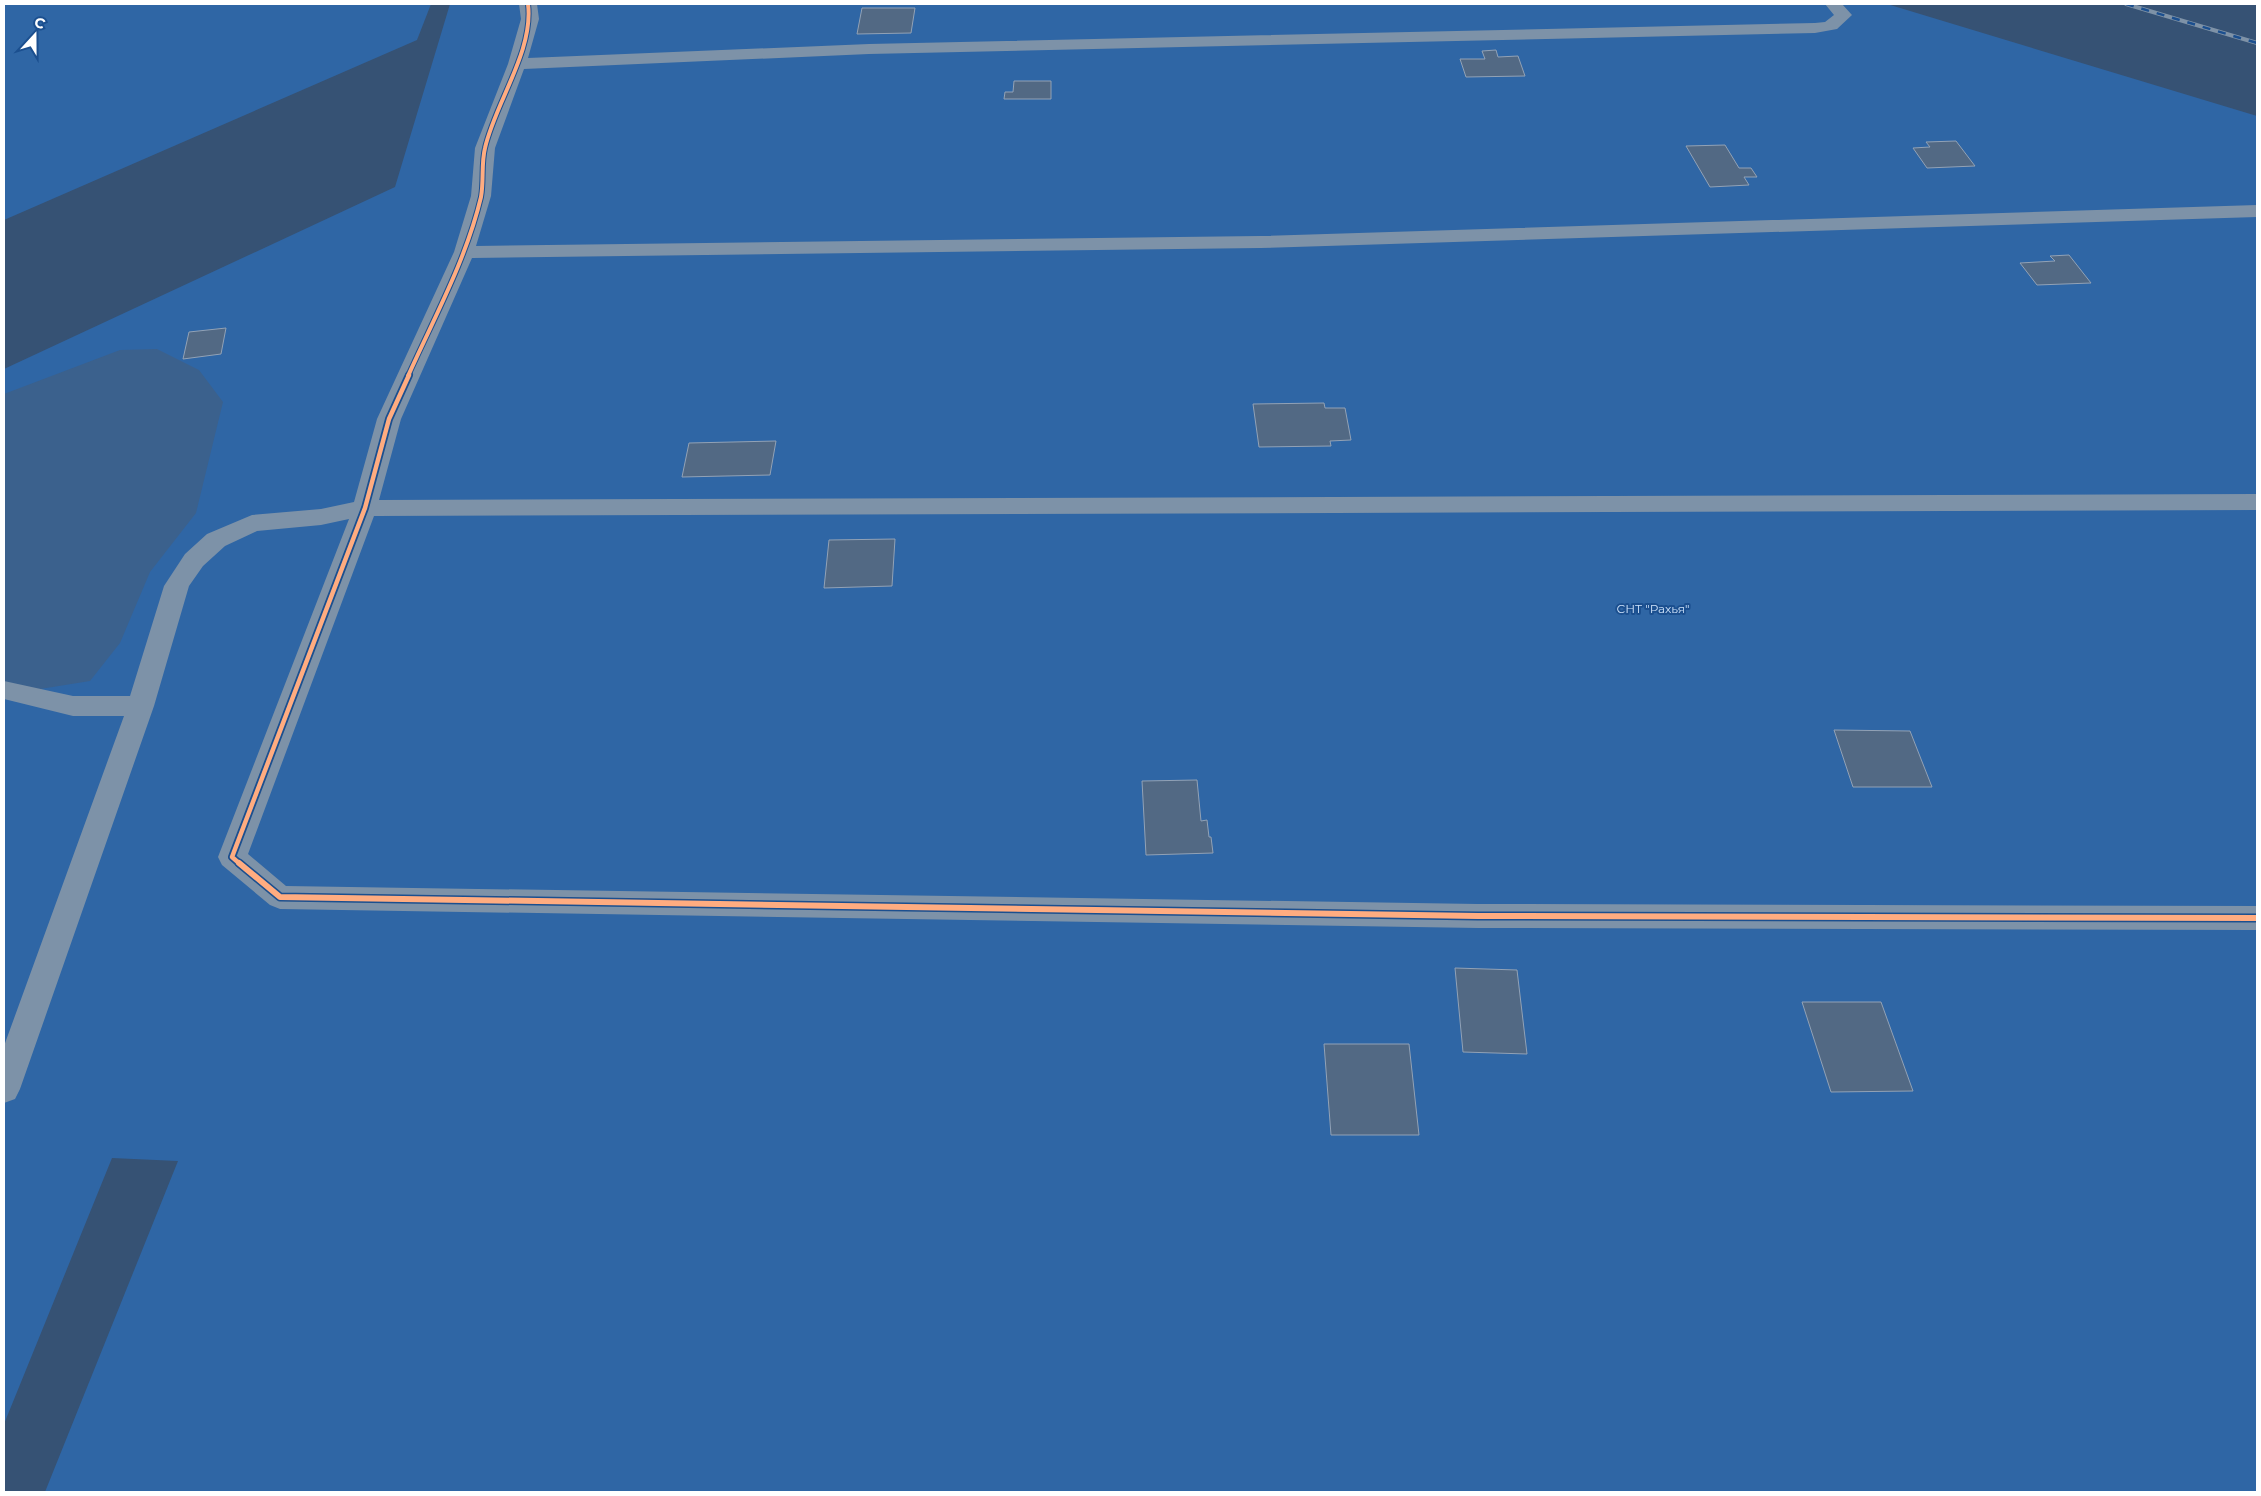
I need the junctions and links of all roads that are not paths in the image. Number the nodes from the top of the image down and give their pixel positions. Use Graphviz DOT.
graph roads {
  1 [pos="528,4"];
  2 [pos="1833,4"];
  3 [pos="517,64"];
  4 [pos="2257,211"];
  5 [pos="464,252"];
  6 [pos="2257,502"];
  7 [pos="365,508"];
  8 [pos="4,690"];
  9 [pos="142,706"];
  10 [pos="2257,918"];
  11 [pos="4,1089"];
  1 -- 3 [label="street"];
  2 -- 3 [label="street"];
  3 -- 5 [label="street"];
  4 -- 5 [label="street"];
  5 -- 7 [label="street"];
  6 -- 7 [label="street"];
  7 -- 9 [label="street"];
  7 -- 10 [label="street"];
  8 -- 9 [label="street"];
  9 -- 11 [label="street"];
}
